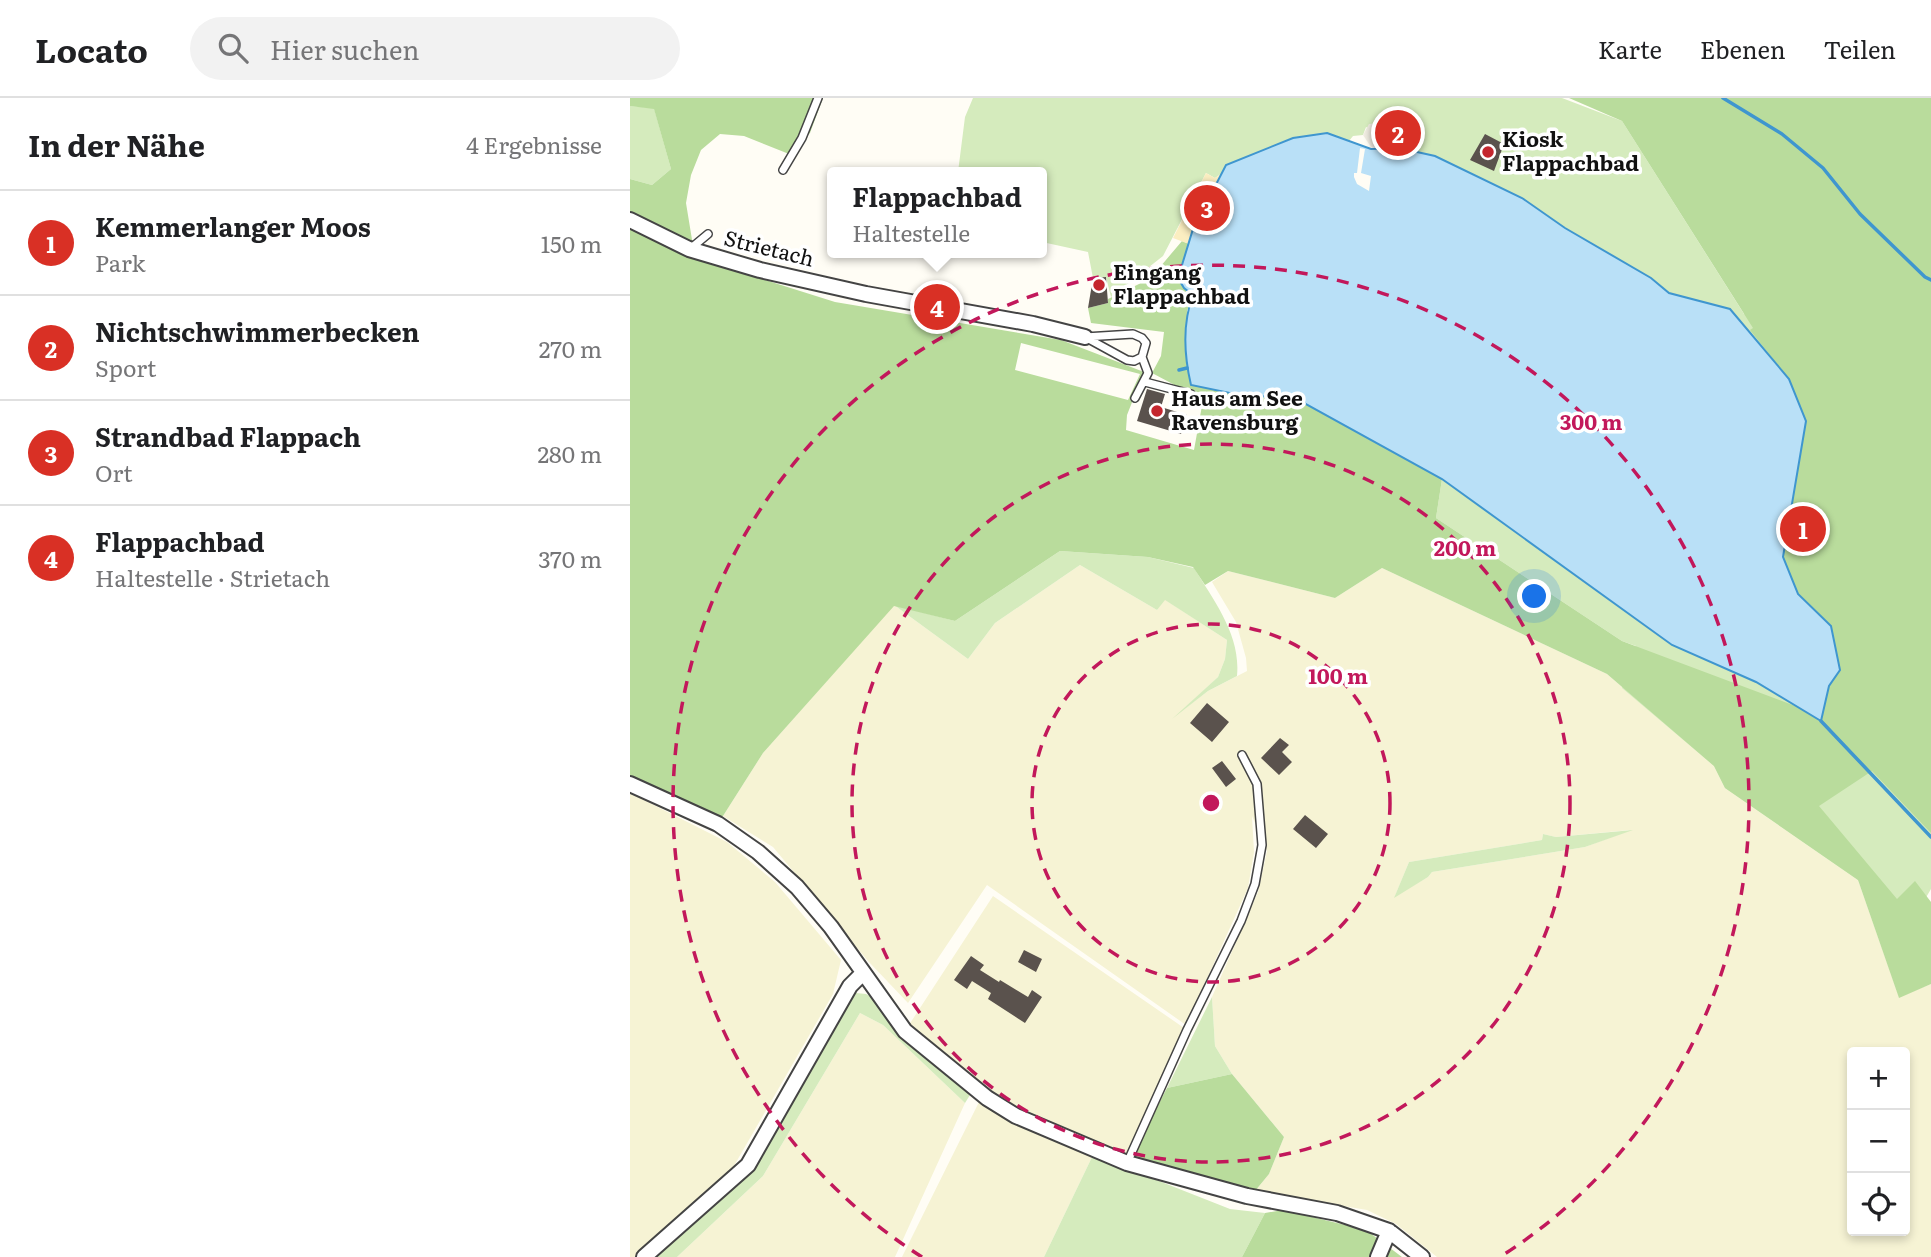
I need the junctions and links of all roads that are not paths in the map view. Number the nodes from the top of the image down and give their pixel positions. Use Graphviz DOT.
graph roads {
  1 [pos="818,98"];
  2 [pos="783,170"];
  3 [pos="630,220"];
  4 [pos="708,234"];
  5 [pos="689,249"];
  6 [pos="1085,337"];
  7 [pos="1142,357"];
  8 [pos="1144,382"];
  9 [pos="1191,394"];
  10 [pos="1135,398"];
  11 [pos="1242,755"];
  12 [pos="630,784"];
  13 [pos="863,973"];
  14 [pos="1127,1163"];
  15 [pos="1389,1231"];
  16 [pos="644,1257"];
  17 [pos="1378,1257"];
  18 [pos="1422,1257"];
  1 -- 2 [label="lane"];
  3 -- 5 [label="street, Strietach"];
  4 -- 5 [label="lane"];
  5 -- 6 [label="street, Strietach"];
  6 -- 7 [label="lane, Strietach"];
  6 -- 7 [label="lane, Strietach"];
  7 -- 8 [label="lane"];
  8 -- 9 [label="lane"];
  8 -- 10 [label="lane"];
  11 -- 14 [label="lane"];
  12 -- 13 [label="street"];
  13 -- 14 [label="street"];
  13 -- 16 [label="street"];
  14 -- 15 [label="street"];
  15 -- 17 [label="street"];
  15 -- 18 [label="street"];
}
